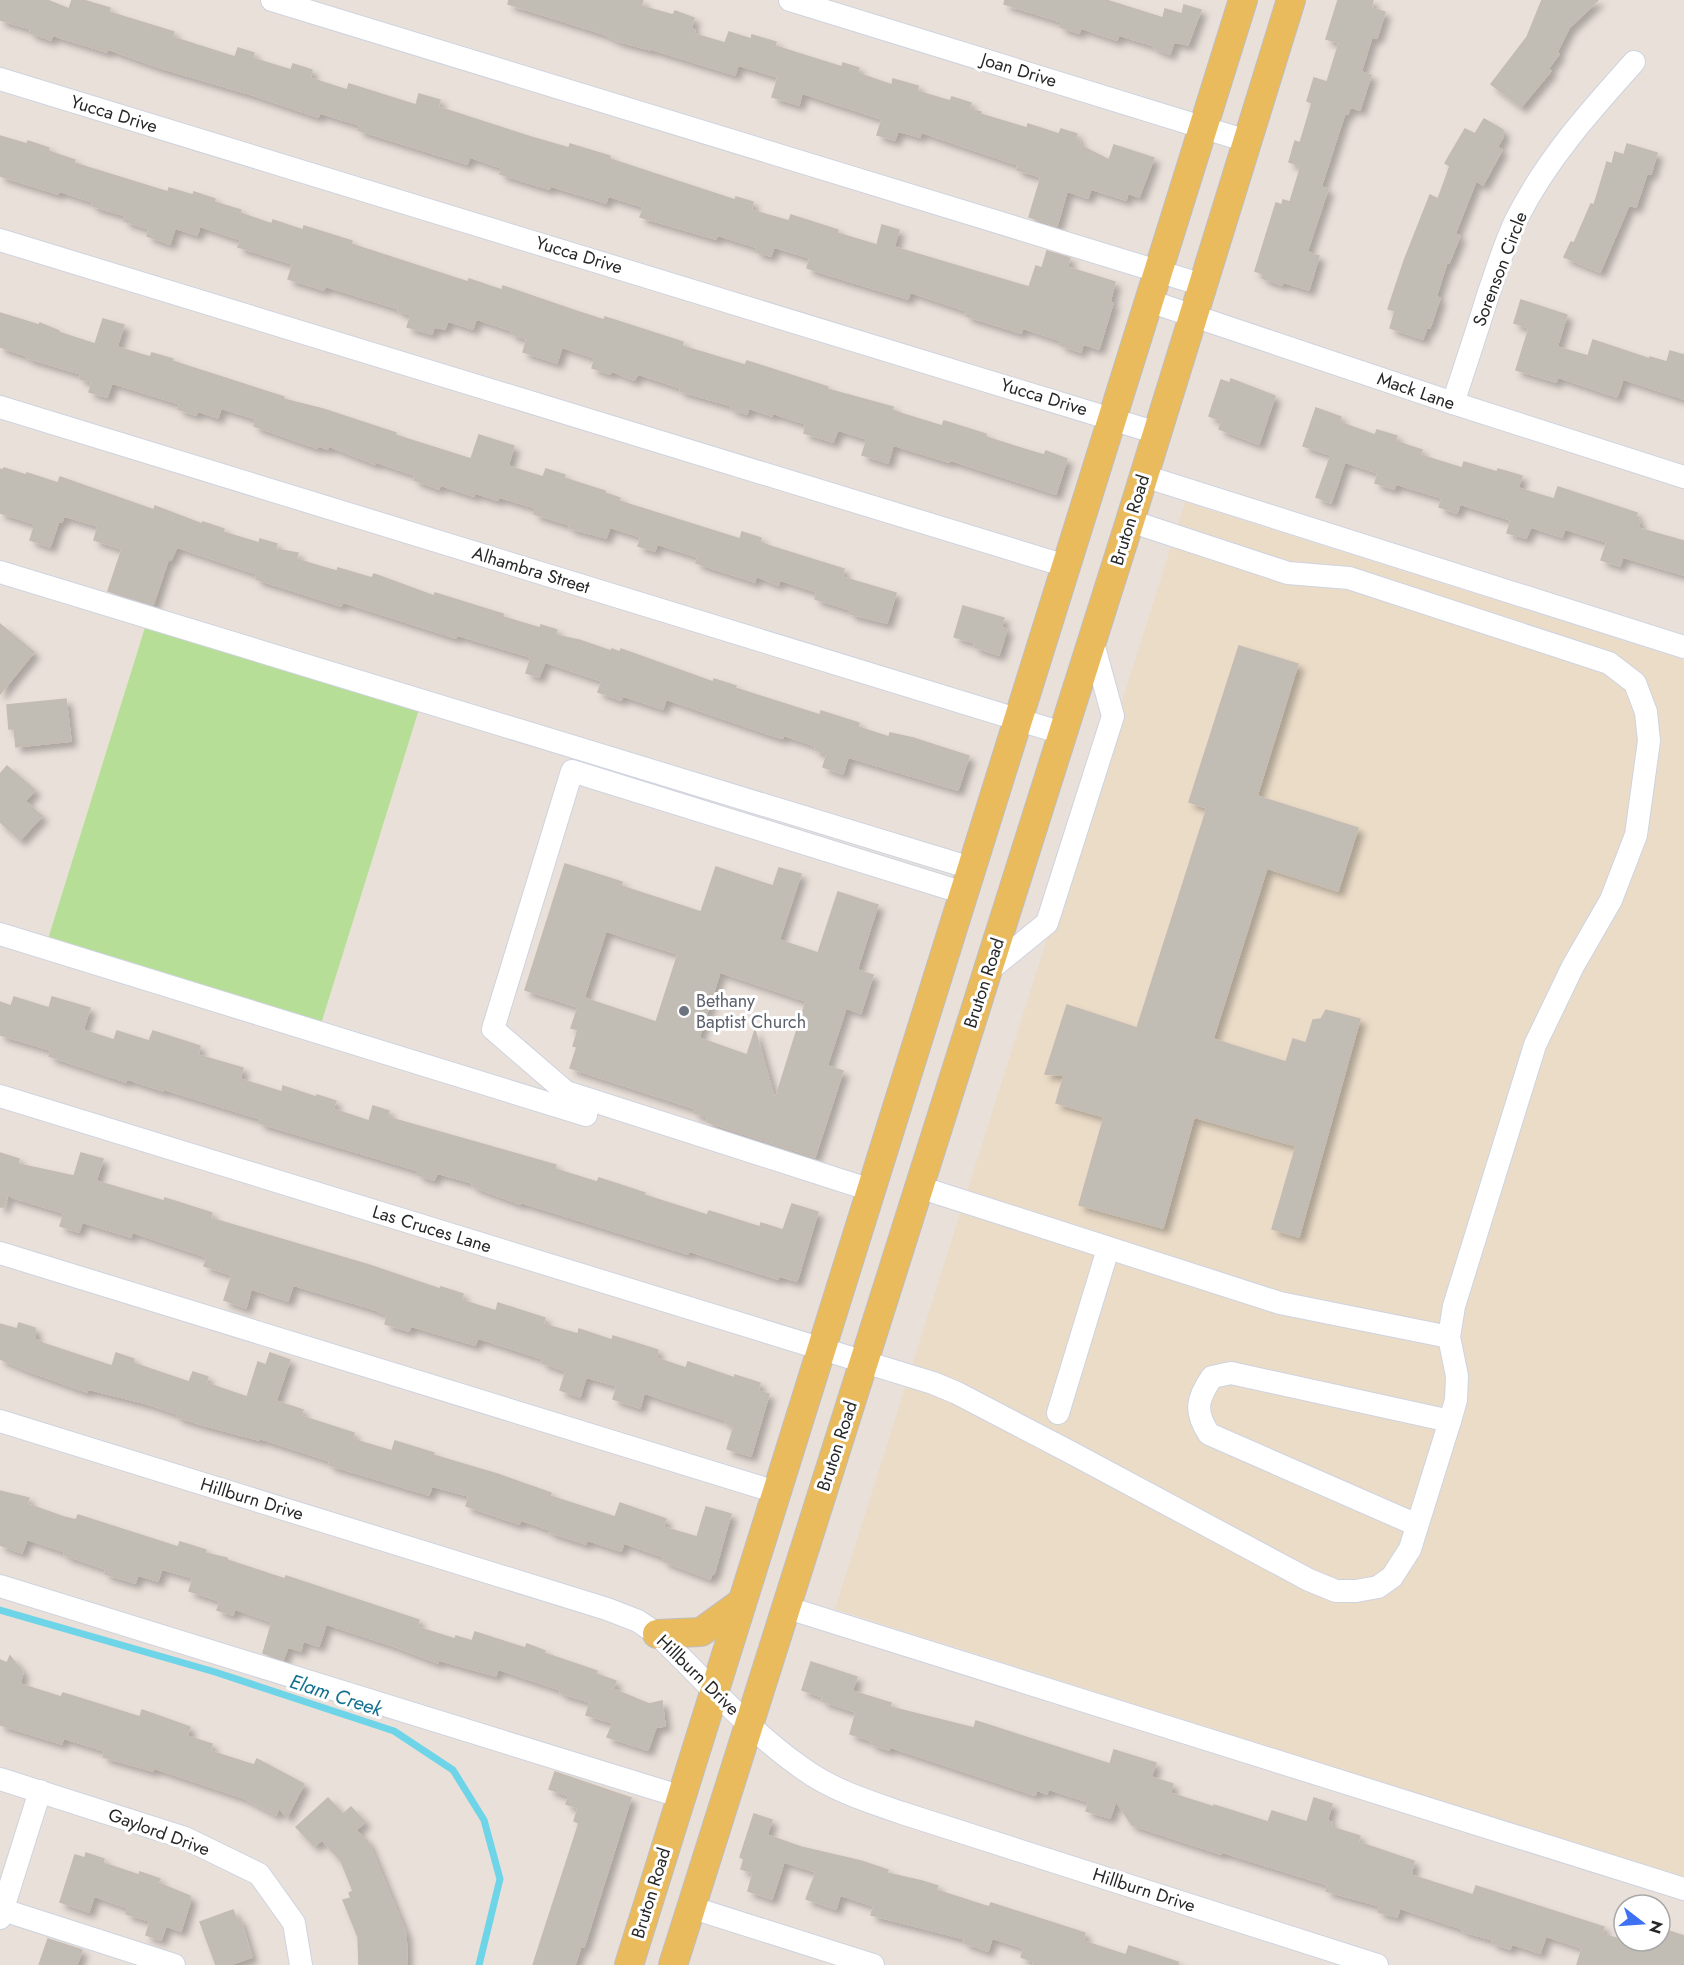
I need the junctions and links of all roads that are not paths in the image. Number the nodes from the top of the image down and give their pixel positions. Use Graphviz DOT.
graph roads {
  1 [pos="272,0"];
  2 [pos="790,0"];
  3 [pos="1243,0"];
  4 [pos="1291,0"];
  5 [pos="1635,62"];
  6 [pos="0,79"];
  7 [pos="1203,127"];
  8 [pos="1247,141"];
  9 [pos="0,240"];
  10 [pos="1158,272"];
  11 [pos="1203,285"];
  12 [pos="1149,301"];
  13 [pos="1193,317"];
  14 [pos="1453,403"];
  15 [pos="0,407"];
  16 [pos="1112,418"];
  17 [pos="1157,433"];
  18 [pos="1144,476"];
  19 [pos="1684,477"];
  20 [pos="1130,521"];
  21 [pos="1066,566"];
  22 [pos="0,572"];
  23 [pos="1092,640"];
  24 [pos="1684,647"];
  25 [pos="1018,719"];
  26 [pos="1062,733"];
  27 [pos="968,880"];
  28 [pos="1007,909"];
  29 [pos="0,934"];
  30 [pos="988,971"];
  31 [pos="0,1096"];
  32 [pos="919,1188"];
  33 [pos="869,1195"];
  34 [pos="1108,1249"];
  35 [pos="0,1253"];
  36 [pos="1449,1337"];
  37 [pos="821,1348"];
  38 [pos="865,1361"];
  39 [pos="1058,1413"];
  40 [pos="0,1421"];
  41 [pos="1450,1421"];
  42 [pos="1024,1428"];
  43 [pos="1070,1452"];
  44 [pos="776,1492"];
  45 [pos="1417,1525"];
  46 [pos="0,1586"];
  47 [pos="741,1603"];
  48 [pos="785,1607"];
  49 [pos="657,1634"];
  50 [pos="715,1692"];
  51 [pos="748,1723"];
  52 [pos="0,1779"];
  53 [pos="40,1791"];
  54 [pos="682,1797"];
  55 [pos="1684,1889"];
  56 [pos="690,1907"];
  57 [pos="1,1915"];
  58 [pos="150,1961"];
  59 [pos="174,1965"];
  60 [pos="301,1965"];
  61 [pos="629,1965"];
  62 [pos="673,1965"];
  63 [pos="873,1965"];
  64 [pos="1377,1965"];
  1 -- 10 [label="street"];
  2 -- 7 [label="street, Joan Drive"];
  3 -- 7 [label="main road, Bruton Road"];
  4 -- 8 [label="main road, Bruton Road"];
  5 -- 14 [label="street, Sorenson Circle"];
  6 -- 16 [label="street, Yucca Drive"];
  7 -- 8 [label="street, Joan Drive"];
  7 -- 10 [label="main road, Bruton Road"];
  8 -- 11 [label="main road, Bruton Road"];
  9 -- 21 [label="street"];
  10 -- 11 [label="street"];
  10 -- 12 [label="main road, Bruton Road"];
  11 -- 13 [label="main road, Bruton Road"];
  12 -- 13 [label="street, Mack Lane"];
  12 -- 16 [label="main road, Bruton Road"];
  13 -- 14 [label="street, Mack Lane"];
  13 -- 17 [label="main road, Bruton Road"];
  14 -- 19 [label="street, Mack Lane"];
  15 -- 25 [label="street, Alhambra Street"];
  16 -- 17 [label="street, Yucca Drive"];
  16 -- 21 [label="main road, Bruton Road"];
  17 -- 18 [label="main road, Bruton Road"];
  18 -- 20 [label="main road, Bruton Road"];
  18 -- 24 [label="street"];
  20 -- 23 [label="main road, Bruton Road"];
  20 -- 36 [label="street"];
  21 -- 25 [label="main road, Bruton Road"];
  22 -- 27 [label="street"];
  23 -- 26 [label="main road, Bruton Road"];
  23 -- 30 [label="street"];
  25 -- 26 [label="street, Alhambra Street"];
  25 -- 27 [label="main road, Bruton Road"];
  26 -- 28 [label="main road, Bruton Road"];
  27 -- 28 [label="main road"];
  27 -- 33 [label="main road, Bruton Road"];
  27 -- 33 [label="street"];
  28 -- 30 [label="main road, Bruton Road"];
  29 -- 33 [label="street"];
  30 -- 32 [label="main road, Bruton Road"];
  31 -- 37 [label="street, Las Cruces Lane"];
  32 -- 34 [label="street"];
  32 -- 38 [label="main road, Bruton Road"];
  33 -- 37 [label="main road, Bruton Road"];
  34 -- 36 [label="street"];
  34 -- 39 [label="street"];
  35 -- 44 [label="street"];
  36 -- 41 [label="street, Las Cruces Lane"];
  37 -- 38 [label="street, Las Cruces Lane"];
  37 -- 44 [label="main road, Bruton Road"];
  38 -- 42 [label="street, Las Cruces Lane"];
  38 -- 48 [label="main road, Bruton Road"];
  39 -- 42 [label="street"];
  39 -- 43 [label="street"];
  40 -- 49 [label="street, Hillburn Drive"];
  41 -- 45 [label="street, Las Cruces Lane"];
  41 -- 45 [label="street"];
  42 -- 43 [label="street, Las Cruces Lane"];
  43 -- 45 [label="street, Las Cruces Lane"];
  44 -- 47 [label="main road, Bruton Road"];
  46 -- 54 [label="street"];
  47 -- 49 [label="main road"];
  47 -- 50 [label="main road, Bruton Road"];
  48 -- 51 [label="main road, Bruton Road"];
  48 -- 55 [label="street"];
  49 -- 50 [label="street, Hillburn Drive"];
  50 -- 51 [label="street, Hillburn Drive"];
  50 -- 54 [label="main road, Bruton Road"];
  51 -- 56 [label="main road, Bruton Road"];
  51 -- 64 [label="street, Hillburn Drive"];
  52 -- 53 [label="street, Gaylord Drive"];
  53 -- 57 [label="street"];
  53 -- 60 [label="street, Gaylord Drive"];
  54 -- 61 [label="main road, Bruton Road"];
  56 -- 62 [label="main road, Bruton Road"];
  56 -- 63 [label="street"];
  57 -- 58 [label="street"];
  58 -- 59 [label="street"];
}
